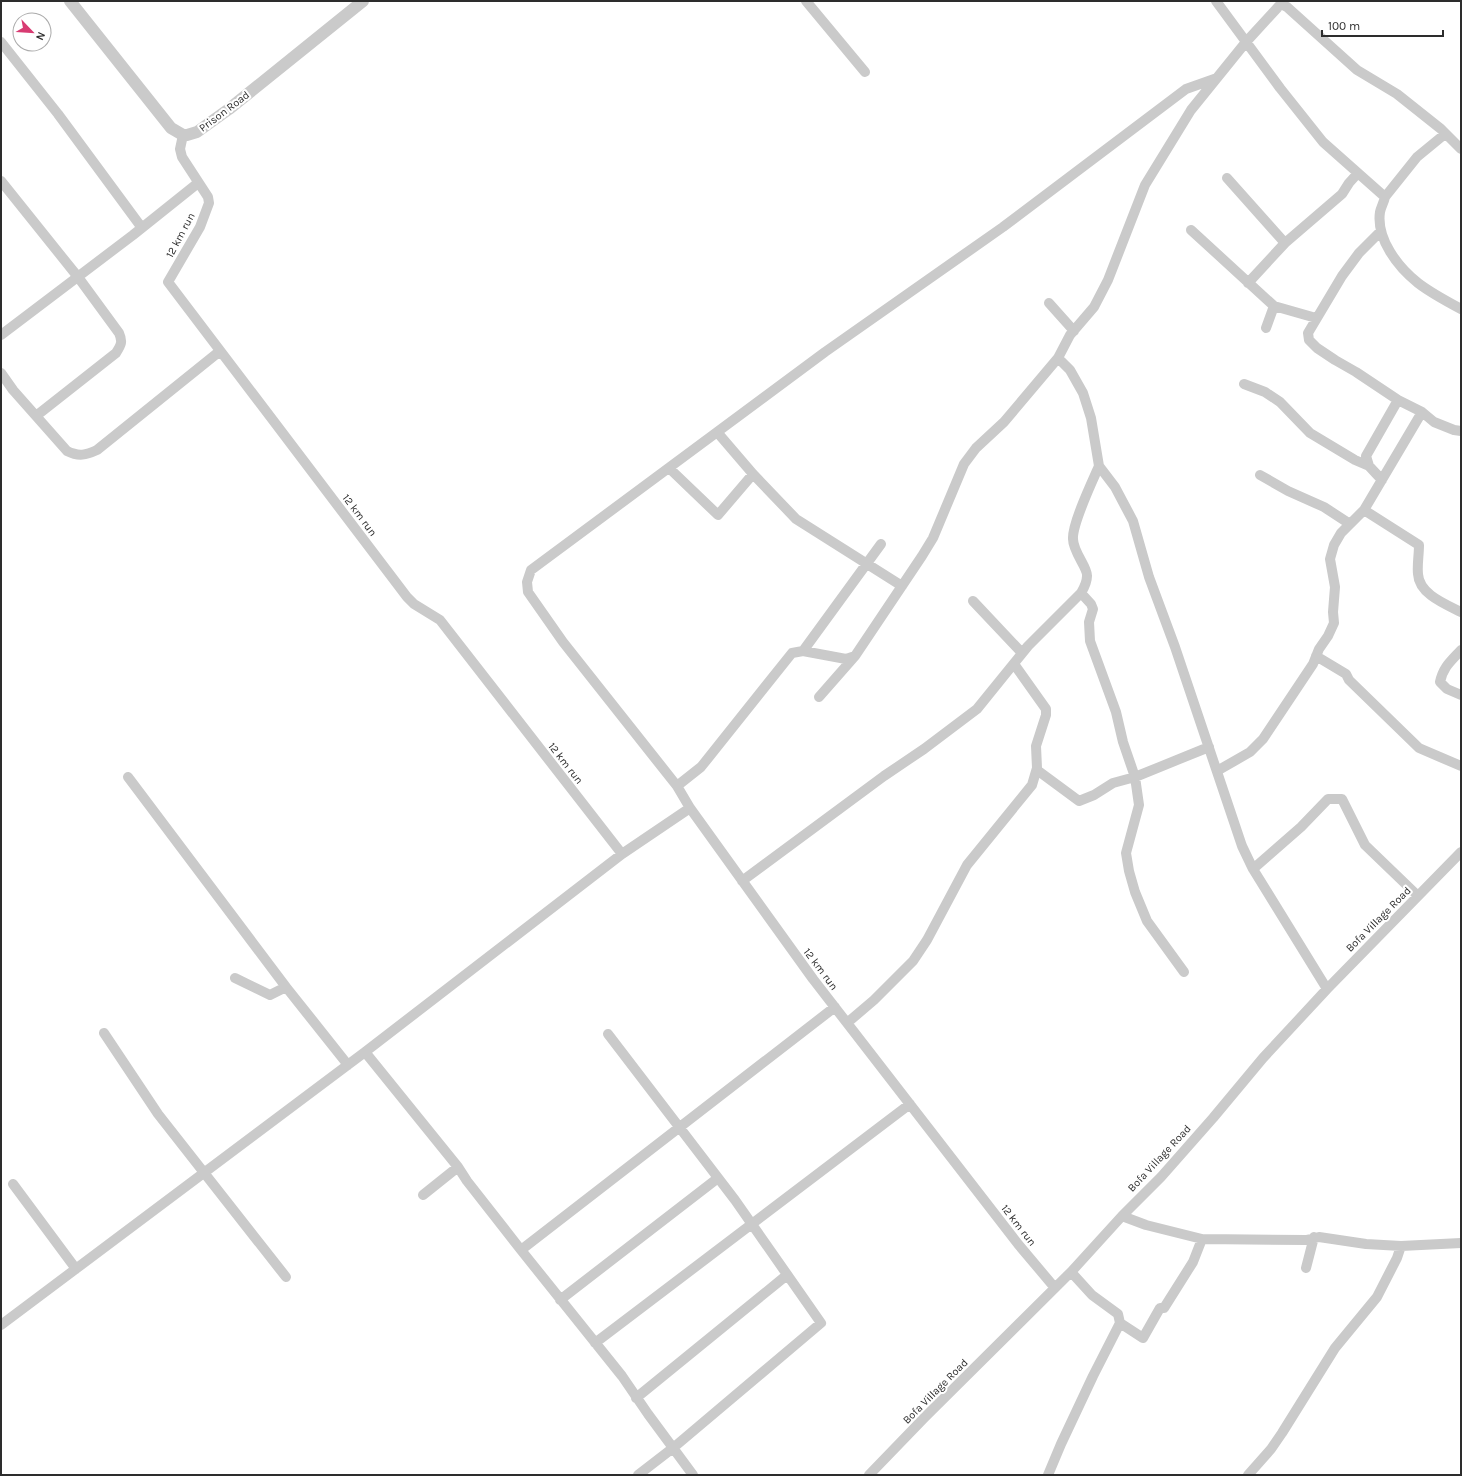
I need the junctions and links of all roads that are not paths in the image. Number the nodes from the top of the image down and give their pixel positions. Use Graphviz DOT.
graph roads {
  1 [pos="70,1"];
  2 [pos="363,1"];
  3 [pos="806,1"];
  4 [pos="1216,1"];
  5 [pos="1,42"];
  6 [pos="1246,42"];
  7 [pos="865,72"];
  8 [pos="1218,78"];
  9 [pos="1445,134"];
  10 [pos="183,135"];
  11 [pos="1461,149"];
  12 [pos="1358,173"];
  13 [pos="1227,178"];
  14 [pos="1,182"];
  15 [pos="198,183"];
  16 [pos="1385,197"];
  17 [pos="142,228"];
  18 [pos="1191,230"];
  19 [pos="1380,232"];
  20 [pos="1285,243"];
  21 [pos="78,277"];
  22 [pos="1248,283"];
  23 [pos="1049,303"];
  24 [pos="1274,306"];
  25 [pos="1461,309"];
  26 [pos="1316,318"];
  27 [pos="1266,328"];
  28 [pos="1074,331"];
  29 [pos="1,335"];
  30 [pos="220,351"];
  31 [pos="1058,358"];
  32 [pos="1,373"];
  33 [pos="1244,384"];
  34 [pos="1398,400"];
  35 [pos="1422,412"];
  36 [pos="36,416"];
  37 [pos="1461,431"];
  38 [pos="717,432"];
  39 [pos="1099,466"];
  40 [pos="1369,466"];
  41 [pos="669,468"];
  42 [pos="753,474"];
  43 [pos="1260,475"];
  44 [pos="1382,480"];
  45 [pos="1364,510"];
  46 [pos="1350,524"];
  47 [pos="881,544"];
  48 [pos="866,564"];
  49 [pos="902,586"];
  50 [pos="1081,593"];
  51 [pos="973,601"];
  52 [pos="1461,612"];
  53 [pos="803,650"];
  54 [pos="1461,650"];
  55 [pos="1022,653"];
  56 [pos="855,656"];
  57 [pos="1316,656"];
  58 [pos="1014,664"];
  59 [pos="1461,695"];
  60 [pos="820,697"];
  61 [pos="1209,747"];
  62 [pos="1461,766"];
  63 [pos="1037,770"];
  64 [pos="1217,771"];
  65 [pos="128,777"];
  66 [pos="1135,777"];
  67 [pos="677,786"];
  68 [pos="690,808"];
  69 [pos="1461,852"];
  70 [pos="622,854"];
  71 [pos="1253,869"];
  72 [pos="742,881"];
  73 [pos="1418,896"];
  74 [pos="1184,972"];
  75 [pos="235,978"];
  76 [pos="286,987"];
  77 [pos="1326,989"];
  78 [pos="835,1007"];
  79 [pos="847,1023"];
  80 [pos="104,1033"];
  81 [pos="608,1034"];
  82 [pos="365,1052"];
  83 [pos="348,1065"];
  84 [pos="910,1104"];
  85 [pos="679,1127"];
  86 [pos="458,1166"];
  87 [pos="203,1173"];
  88 [pos="718,1178"];
  89 [pos="13,1184"];
  90 [pos="423,1195"];
  91 [pos="1122,1216"];
  92 [pos="752,1226"];
  93 [pos="1314,1237"];
  94 [pos="1202,1239"];
  95 [pos="1461,1243"];
  96 [pos="1402,1246"];
  97 [pos="521,1250"];
  98 [pos="1306,1268"];
  99 [pos="76,1269"];
  100 [pos="1071,1272"];
  101 [pos="787,1275"];
  102 [pos="286,1277"];
  103 [pos="1055,1288"];
  104 [pos="560,1300"];
  105 [pos="1120,1323"];
  106 [pos="1,1325"];
  107 [pos="595,1343"];
  108 [pos="636,1398"];
  109 [pos="673,1448"];
  110 [pos="638,1475"];
  111 [pos="693,1475"];
  112 [pos="869,1475"];
  113 [pos="1048,1475"];
  114 [pos="1248,1475"];
  1 -- 10 [label="street"];
  2 -- 10 [label="street, Prison Road"];
  3 -- 7 [label="street"];
  4 -- 6 [label="street"];
  5 -- 17 [label="street"];
  6 -- 8 [label="street"];
  6 -- 9 [label="street"];
  6 -- 12 [label="street"];
  8 -- 28 [label="street"];
  8 -- 38 [label="street, 12 km run"];
  9 -- 11 [label="street"];
  9 -- 16 [label="street"];
  10 -- 15 [label="street, 12 km run"];
  12 -- 16 [label="street"];
  12 -- 20 [label="street"];
  13 -- 20 [label="street"];
  14 -- 21 [label="street"];
  15 -- 17 [label="street"];
  15 -- 30 [label="street, 12 km run"];
  16 -- 19 [label="street"];
  17 -- 21 [label="street"];
  18 -- 22 [label="street"];
  19 -- 25 [label="street"];
  19 -- 26 [label="street"];
  20 -- 22 [label="street"];
  21 -- 29 [label="street"];
  21 -- 36 [label="street"];
  22 -- 24 [label="street"];
  23 -- 28 [label="street"];
  24 -- 26 [label="street"];
  24 -- 27 [label="street"];
  26 -- 34 [label="street"];
  28 -- 31 [label="street"];
  30 -- 36 [label="street"];
  30 -- 70 [label="street, 12 km run"];
  31 -- 39 [label="street"];
  31 -- 49 [label="street"];
  32 -- 36 [label="street"];
  33 -- 40 [label="street"];
  34 -- 35 [label="street"];
  34 -- 40 [label="street"];
  35 -- 37 [label="street"];
  35 -- 44 [label="street"];
  38 -- 41 [label="street, 12 km run"];
  38 -- 42 [label="street"];
  39 -- 50 [label="street"];
  39 -- 61 [label="street"];
  40 -- 44 [label="street"];
  41 -- 42 [label="street"];
  41 -- 67 [label="street, 12 km run"];
  42 -- 48 [label="street"];
  43 -- 46 [label="street"];
  44 -- 45 [label="street"];
  45 -- 46 [label="street"];
  45 -- 52 [label="street"];
  46 -- 57 [label="street"];
  47 -- 48 [label="street"];
  48 -- 49 [label="street"];
  48 -- 53 [label="street"];
  49 -- 56 [label="street"];
  50 -- 55 [label="street"];
  50 -- 66 [label="street"];
  51 -- 55 [label="street"];
  53 -- 56 [label="street"];
  53 -- 67 [label="street"];
  54 -- 59 [label="street"];
  55 -- 58 [label="street"];
  56 -- 60 [label="street"];
  57 -- 62 [label="street"];
  57 -- 64 [label="street"];
  58 -- 63 [label="street"];
  58 -- 72 [label="street"];
  61 -- 64 [label="street"];
  61 -- 66 [label="street"];
  63 -- 66 [label="street"];
  63 -- 79 [label="street"];
  64 -- 71 [label="street"];
  65 -- 76 [label="street"];
  66 -- 74 [label="street"];
  67 -- 68 [label="street, 12 km run"];
  68 -- 70 [label="street"];
  68 -- 72 [label="street, 12 km run"];
  69 -- 73 [label="street, Bofa Village Road"];
  70 -- 82 [label="street"];
  71 -- 73 [label="street"];
  71 -- 77 [label="street"];
  72 -- 78 [label="street, 12 km run"];
  73 -- 77 [label="street, Bofa Village Road"];
  75 -- 76 [label="street"];
  76 -- 83 [label="street"];
  77 -- 91 [label="street, Bofa Village Road"];
  78 -- 79 [label="street, 12 km run"];
  78 -- 85 [label="street"];
  79 -- 84 [label="street, 12 km run"];
  80 -- 87 [label="street"];
  81 -- 85 [label="street"];
  82 -- 83 [label="street"];
  82 -- 86 [label="street"];
  83 -- 87 [label="street"];
  84 -- 92 [label="street"];
  84 -- 103 [label="street, 12 km run"];
  85 -- 88 [label="street"];
  85 -- 97 [label="street"];
  86 -- 90 [label="street"];
  86 -- 97 [label="street"];
  87 -- 99 [label="street"];
  87 -- 102 [label="street"];
  88 -- 92 [label="street"];
  88 -- 104 [label="street"];
  89 -- 99 [label="street"];
  91 -- 94 [label="street"];
  91 -- 100 [label="street, Bofa Village Road"];
  92 -- 101 [label="street"];
  92 -- 107 [label="street"];
  93 -- 94 [label="street"];
  93 -- 96 [label="street"];
  93 -- 98 [label="street"];
  94 -- 105 [label="street"];
  95 -- 96 [label="street"];
  96 -- 114 [label="street"];
  97 -- 104 [label="street"];
  99 -- 106 [label="street"];
  100 -- 103 [label="street, Bofa Village Road"];
  100 -- 105 [label="street"];
  101 -- 108 [label="street"];
  101 -- 109 [label="street"];
  103 -- 112 [label="street, Bofa Village Road"];
  104 -- 107 [label="street"];
  105 -- 113 [label="street"];
  107 -- 108 [label="street"];
  108 -- 109 [label="street"];
  109 -- 110 [label="street"];
  109 -- 111 [label="street"];
}
